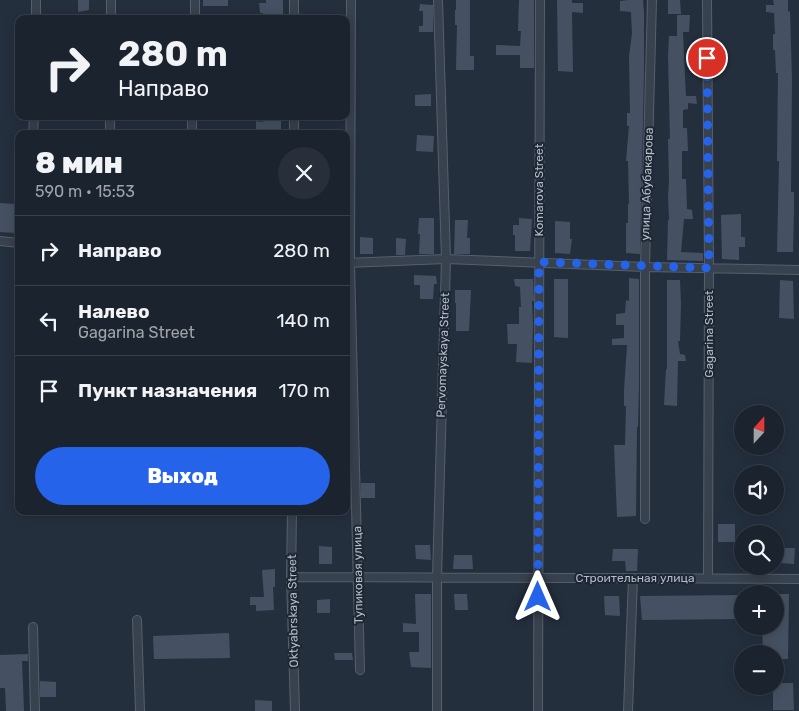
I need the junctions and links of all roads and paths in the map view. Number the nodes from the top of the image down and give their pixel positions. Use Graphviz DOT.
graph roads {
  1 [pos="36,0"];
  2 [pos="111,0"];
  3 [pos="195,0"];
  4 [pos="294,0"];
  5 [pos="351,0"];
  6 [pos="438,0"];
  7 [pos="540,0"];
  8 [pos="652,0"];
  9 [pos="707,0"];
  10 [pos="36,15"];
  11 [pos="111,15"];
  12 [pos="195,15"];
  13 [pos="294,15"];
  14 [pos="350,87"];
  15 [pos="0,241"];
  16 [pos="15,243"];
  17 [pos="446,259"];
  18 [pos="350,262"];
  19 [pos="539,262"];
  20 [pos="644,267"];
  21 [pos="709,268"];
  22 [pos="799,270"];
  23 [pos="350,319"];
  24 [pos="292,515"];
  25 [pos="645,519"];
  26 [pos="291,577"];
  27 [pos="359,577"];
  28 [pos="437,578"];
  29 [pos="538,578"];
  30 [pos="633,578"];
  31 [pos="708,579"];
  32 [pos="799,579"];
  33 [pos="138,620"];
  34 [pos="33,627"];
  35 [pos="360,670"];
  36 [pos="35,711"];
  37 [pos="140,711"];
  38 [pos="295,711"];
  39 [pos="437,711"];
  40 [pos="538,711"];
  41 [pos="628,711"];
  1 -- 10 [label="street"];
  2 -- 11 [label="street"];
  3 -- 12 [label="street"];
  4 -- 13 [label="street"];
  5 -- 14 [label="street, Тупиковая улица"];
  6 -- 17 [label="street, Pervomayskaya Street"];
  7 -- 19 [label="street, Komarova Street"];
  8 -- 20 [label="street, улица Абубакарова"];
  9 -- 21 [label="street, Gagarina Street"];
  15 -- 16 [label="street"];
  17 -- 18 [label="street"];
  17 -- 19 [label="street"];
  17 -- 28 [label="street, Pervomayskaya Street"];
  19 -- 20 [label="street"];
  19 -- 29 [label="street, Komarova Street"];
  20 -- 21 [label="street"];
  20 -- 25 [label="street, улица Абубакарова"];
  21 -- 22 [label="street"];
  21 -- 31 [label="street, Gagarina Street"];
  23 -- 27 [label="street, Тупиковая улица"];
  24 -- 26 [label="street, Oktyabrskaya Street"];
  26 -- 27 [label="street, Строительная улица"];
  26 -- 38 [label="street, Oktyabrskaya Street"];
  27 -- 28 [label="street, Строительная улица"];
  27 -- 35 [label="street, Тупиковая улица"];
  28 -- 29 [label="street, Строительная улица"];
  28 -- 39 [label="street, Pervomayskaya Street"];
  29 -- 30 [label="street, Строительная улица"];
  29 -- 40 [label="street, Komarova Street"];
  30 -- 31 [label="street, Строительная улица"];
  30 -- 41 [label="street"];
  31 -- 32 [label="street, Строительная улица"];
  33 -- 37 [label="street"];
  34 -- 36 [label="street"];
}
